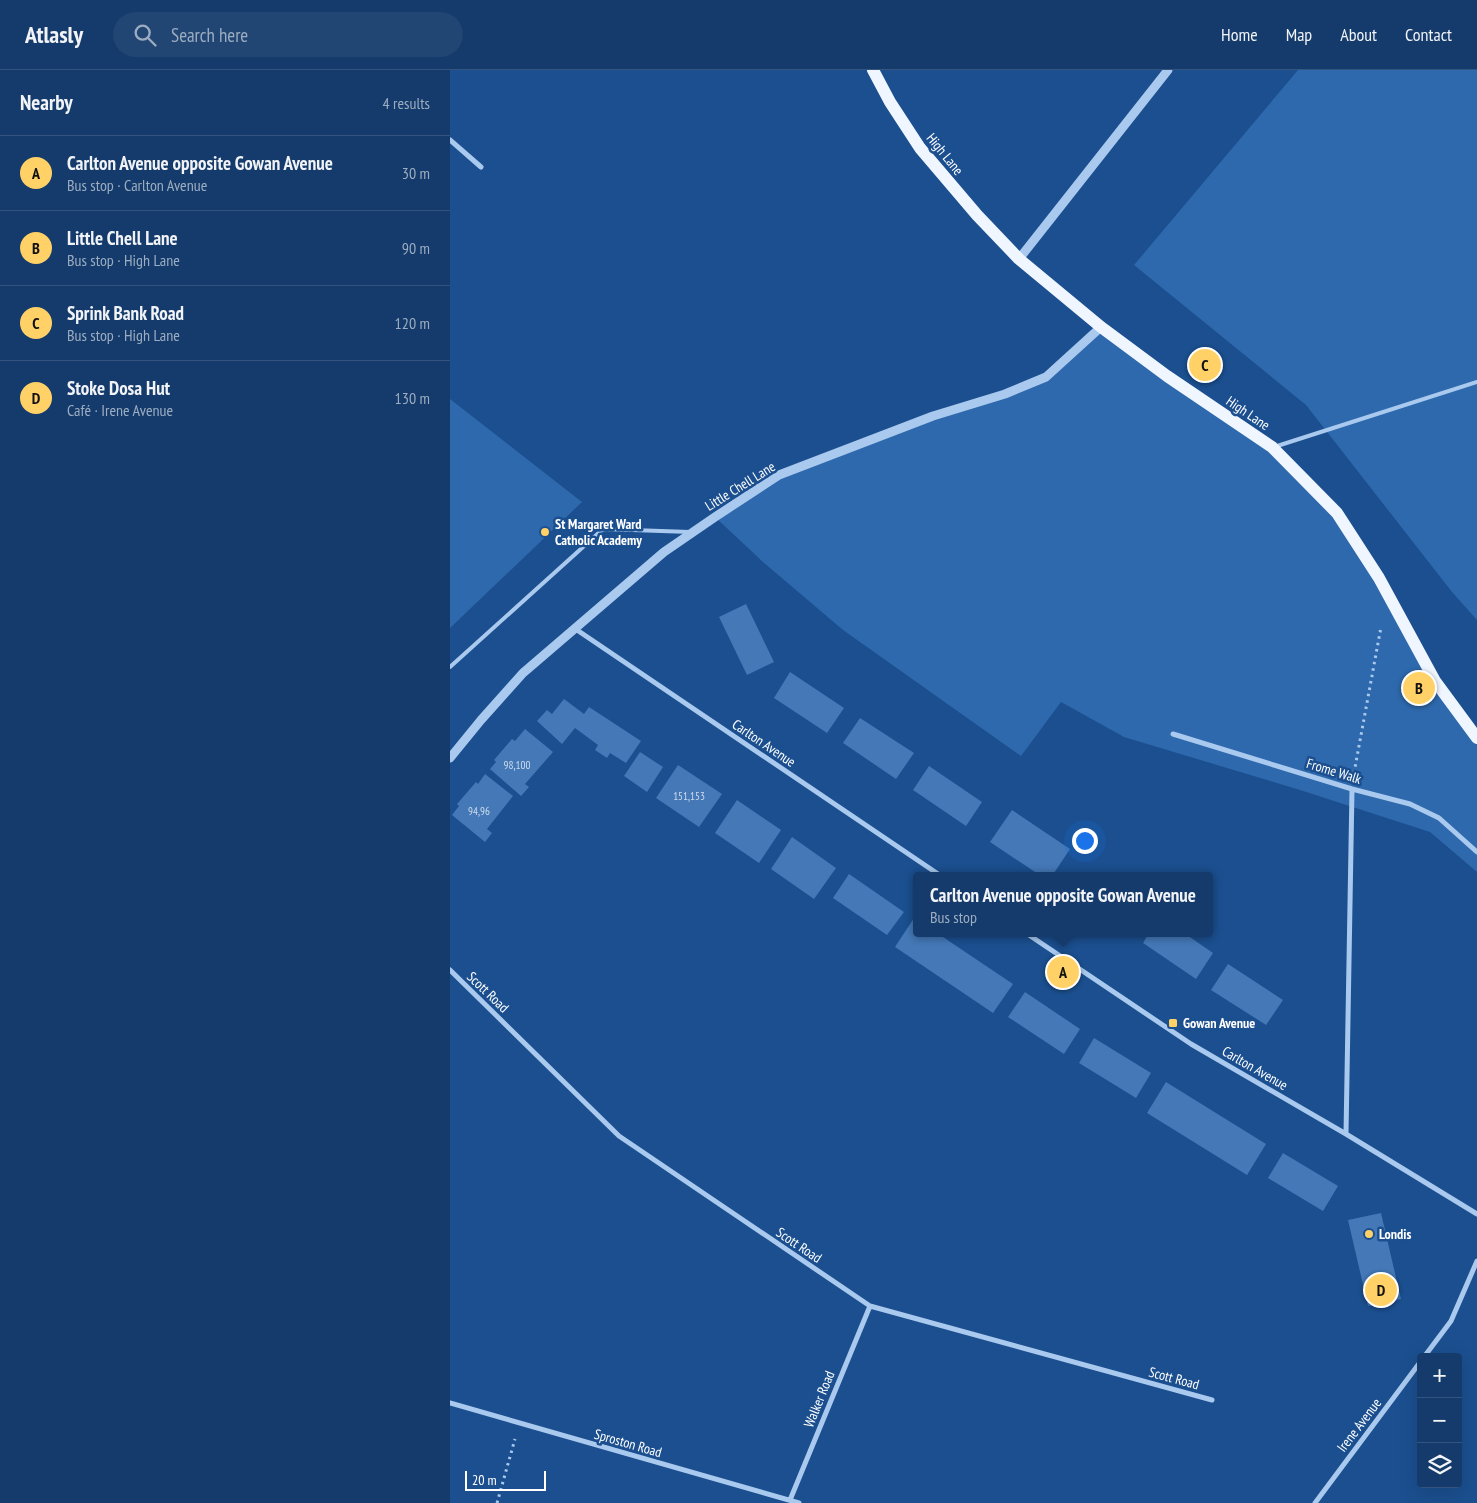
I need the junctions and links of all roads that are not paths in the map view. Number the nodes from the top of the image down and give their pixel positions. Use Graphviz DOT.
graph roads {
  1 [pos="873,70"];
  2 [pos="1168,70"];
  3 [pos="450,140"];
  4 [pos="481,167"];
  5 [pos="1019,259"];
  6 [pos="1101,327"];
  7 [pos="1477,382"];
  8 [pos="1272,448"];
  9 [pos="693,532"];
  10 [pos="574,628"];
  11 [pos="450,667"];
  12 [pos="1173,734"];
  13 [pos="1477,738"];
  14 [pos="450,758"];
  15 [pos="1352,789"];
  16 [pos="1477,852"];
  17 [pos="935,872"];
  18 [pos="1032,937"];
  19 [pos="450,970"];
  20 [pos="1346,1134"];
  21 [pos="1477,1214"];
  22 [pos="1477,1261"];
  23 [pos="870,1306"];
  24 [pos="1427,1353"];
  25 [pos="1417,1366"];
  26 [pos="1212,1400"];
  27 [pos="450,1403"];
  28 [pos="790,1500"];
  29 [pos="799,1503"];
  30 [pos="1315,1503"];
  1 -- 5 [label="main road, High Lane"];
  2 -- 5 [label="street"];
  3 -- 4 [label="street"];
  5 -- 6 [label="main road, High Lane"];
  6 -- 8 [label="main road, High Lane"];
  6 -- 9 [label="street, Little Chell Lane"];
  7 -- 8 [label="lane"];
  8 -- 13 [label="main road, High Lane"];
  9 -- 10 [label="street, Little Chell Lane"];
  9 -- 11 [label="lane"];
  10 -- 14 [label="street, Little Chell Lane"];
  10 -- 17 [label="street, Carlton Avenue"];
  12 -- 15 [label="street, Frome Walk"];
  15 -- 16 [label="street, Frome Walk"];
  15 -- 20 [label="street"];
  18 -- 20 [label="street, Carlton Avenue"];
  19 -- 23 [label="street, Scott Road"];
  20 -- 21 [label="street, Carlton Avenue"];
  22 -- 24 [label="street"];
  23 -- 26 [label="street, Scott Road"];
  23 -- 28 [label="street, Walker Road"];
  25 -- 30 [label="street, Irene Avenue"];
  27 -- 28 [label="street, Sproston Road"];
  28 -- 29 [label="street, Sproston Road"];
}
